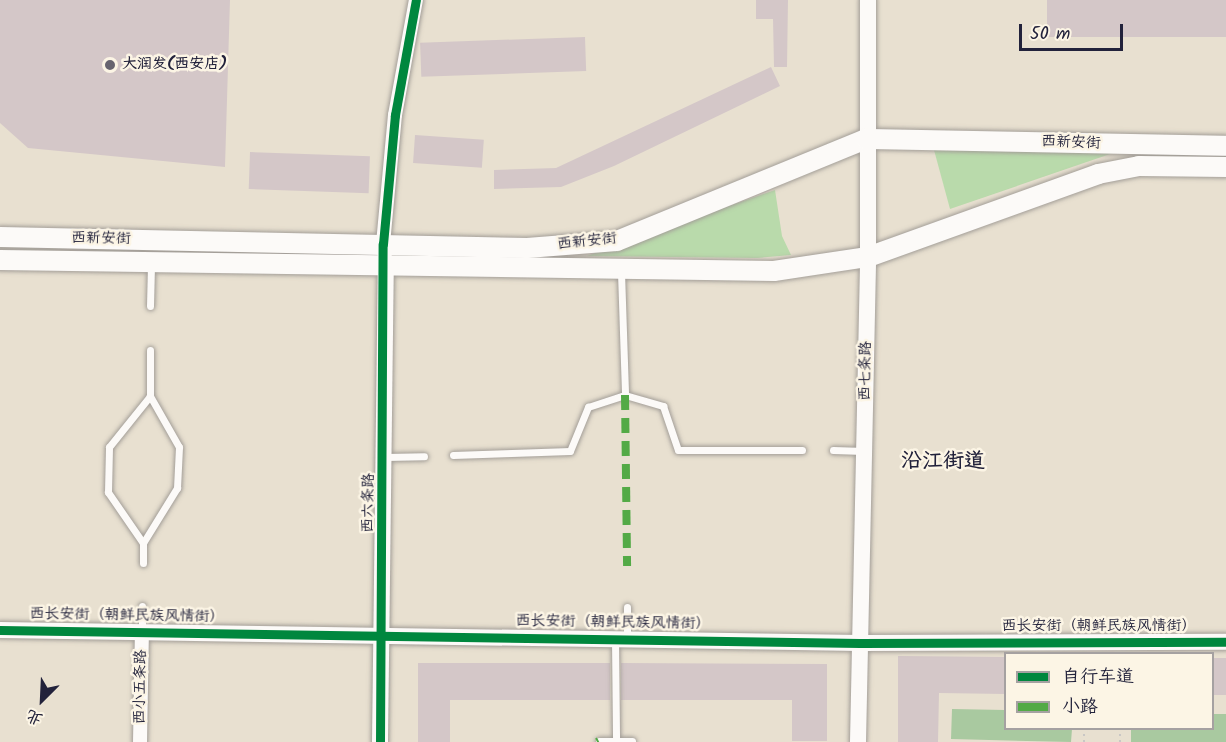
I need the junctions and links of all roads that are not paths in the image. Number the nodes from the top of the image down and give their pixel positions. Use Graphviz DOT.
graph roads {
  1 [pos="417,0"];
  2 [pos="868,0"];
  3 [pos="866,139"];
  4 [pos="1226,146"];
  5 [pos="1226,167"];
  6 [pos="0,237"];
  7 [pos="383,244"];
  8 [pos="868,257"];
  9 [pos="0,260"];
  10 [pos="151,262"];
  11 [pos="386,265"];
  12 [pos="621,268"];
  13 [pos="150,306"];
  14 [pos="150,350"];
  15 [pos="625,395"];
  16 [pos="150,396"];
  17 [pos="802,450"];
  18 [pos="833,450"];
  19 [pos="864,451"];
  20 [pos="453,454"];
  21 [pos="424,456"];
  22 [pos="385,457"];
  23 [pos="143,543"];
  24 [pos="143,563"];
  25 [pos="142,606"];
  26 [pos="627,607"];
  27 [pos="0,630"];
  28 [pos="142,631"];
  29 [pos="382,634"];
  30 [pos="621,638"];
  31 [pos="1226,642"];
  32 [pos="860,643"];
  33 [pos="1104,648"];
  34 [pos="599,741"];
  35 [pos="632,741"];
  36 [pos="140,742"];
  37 [pos="380,742"];
  38 [pos="616,742"];
  39 [pos="858,742"];
  1 -- 7 [label="street"];
  2 -- 3 [label="street, 西七条路"];
  3 -- 4 [label="main road, 西新安街"];
  3 -- 7 [label="main road, 西新安街"];
  3 -- 8 [label="street, 西七条路"];
  5 -- 8 [label="main road, 西新安街"];
  6 -- 7 [label="main road, 西新安街"];
  7 -- 11 [label="street"];
  8 -- 12 [label="main road, 西新安街"];
  8 -- 19 [label="street, 西七条路"];
  9 -- 10 [label="main road, 西新安街"];
  10 -- 11 [label="main road, 西新安街"];
  10 -- 13 [label="lane"];
  11 -- 12 [label="main road, 西新安街"];
  11 -- 22 [label="street, 西六条路"];
  12 -- 15 [label="lane"];
  14 -- 16 [label="lane"];
  15 -- 17 [label="lane"];
  15 -- 20 [label="lane"];
  16 -- 23 [label="lane"];
  16 -- 23 [label="lane"];
  18 -- 19 [label="lane"];
  19 -- 32 [label="street, 西七条路"];
  21 -- 22 [label="lane"];
  22 -- 29 [label="street, 西六条路"];
  23 -- 24 [label="lane"];
  25 -- 28 [label="lane"];
  26 -- 30 [label="lane"];
  27 -- 28 [label="street, 西长安街（朝鲜民族风情街）"];
  28 -- 29 [label="street, 西长安街（朝鲜民族风情街）"];
  28 -- 36 [label="street, 西小五条路"];
  29 -- 30 [label="street, 西长安街（朝鲜民族风情街）"];
  29 -- 37 [label="street, 西六条路"];
  30 -- 32 [label="street, 西长安街（朝鲜民族风情街）"];
  30 -- 38 [label="lane"];
  31 -- 33 [label="street, 西长安街（朝鲜民族风情街）"];
  32 -- 33 [label="street, 西长安街（朝鲜民族风情街）"];
  32 -- 39 [label="street, 西七条路"];
  34 -- 38 [label="lane"];
  35 -- 38 [label="lane"];
}
